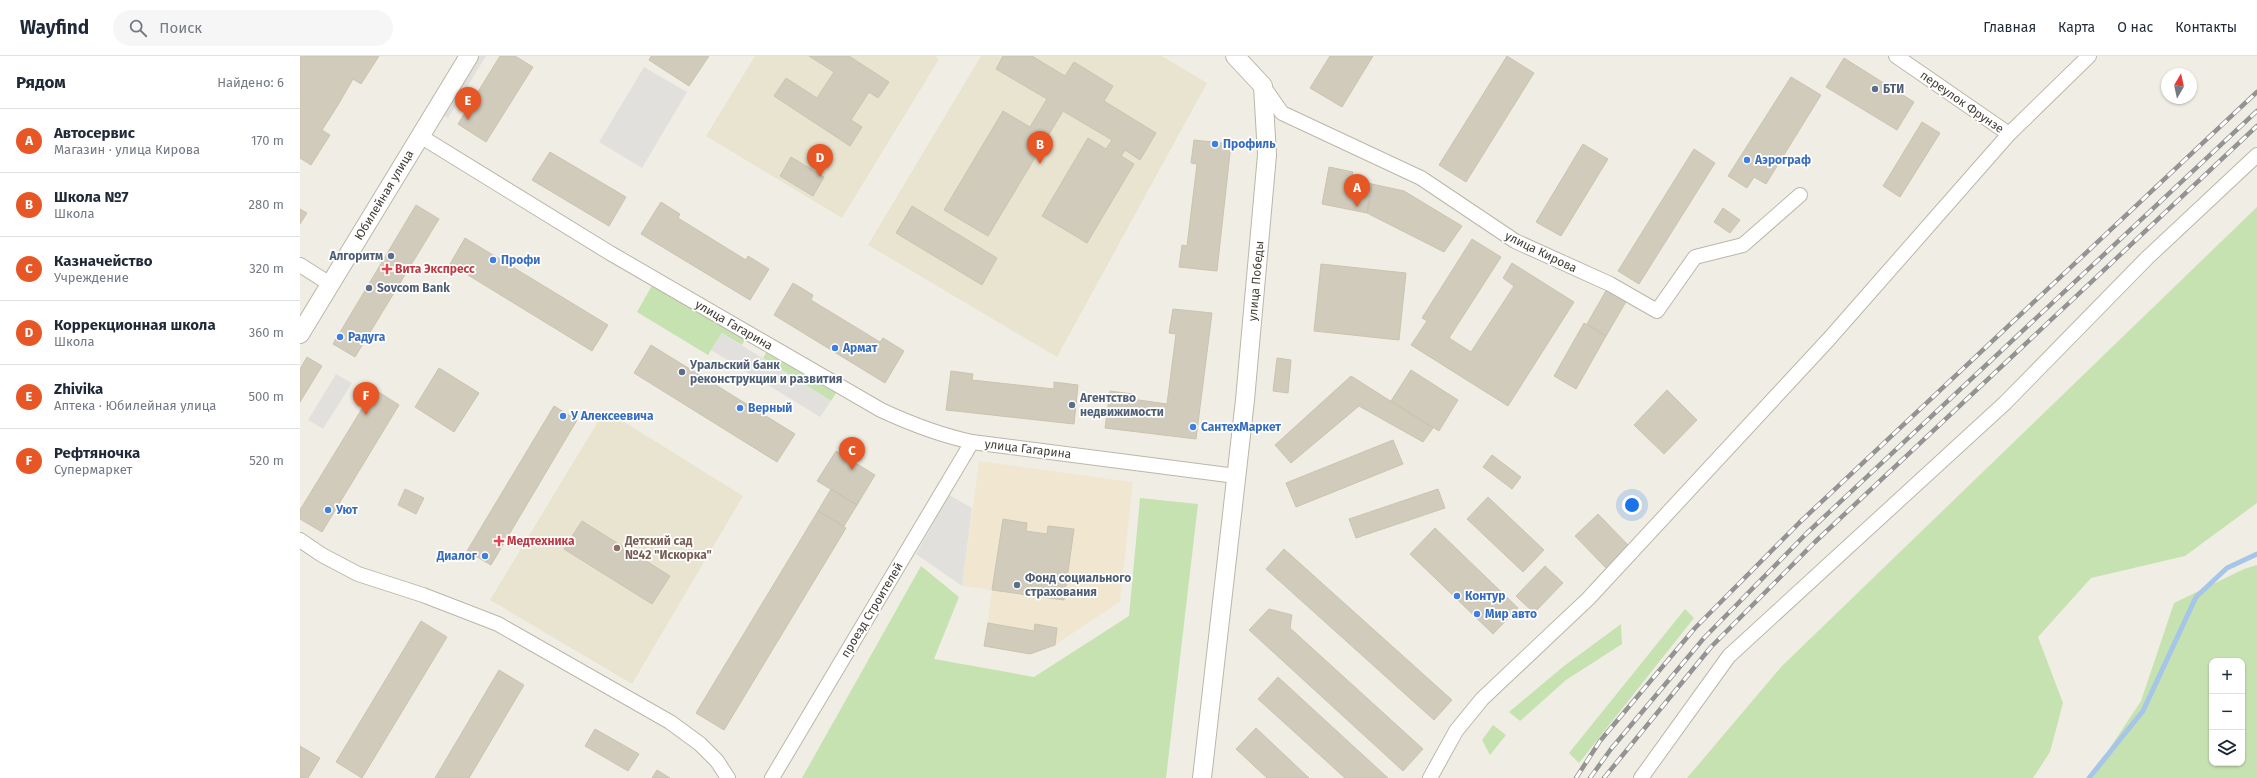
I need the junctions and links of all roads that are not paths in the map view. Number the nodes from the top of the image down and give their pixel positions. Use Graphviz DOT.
graph roads {
  1 [pos="469,56"];
  2 [pos="1235,56"];
  3 [pos="1896,56"];
  4 [pos="2089,56"];
  5 [pos="1263,86"];
  6 [pos="2009,134"];
  7 [pos="420,136"];
  8 [pos="2257,155"];
  9 [pos="1800,196"];
  10 [pos="300,265"];
  11 [pos="330,284"];
  12 [pos="300,334"];
  13 [pos="972,442"];
  14 [pos="1236,476"];
  15 [pos="300,540"];
  16 [pos="728,778"];
  17 [pos="772,778"];
  18 [pos="1202,778"];
  19 [pos="1430,778"];
  20 [pos="1642,778"];
  1 -- 7 [label="street, Юбилейная улица"];
  2 -- 5 [label="street, улица Кирова"];
  3 -- 6 [label="street, переулок Фрунзе"];
  4 -- 6 [label="street"];
  5 -- 9 [label="street, улица Кирова"];
  5 -- 14 [label="street, улица Победы"];
  6 -- 19 [label="street"];
  7 -- 11 [label="street, Юбилейная улица"];
  7 -- 13 [label="street, улица Гагарина"];
  8 -- 20 [label="street"];
  10 -- 11 [label="street"];
  11 -- 12 [label="street, Юбилейная улица"];
  13 -- 14 [label="street, улица Гагарина"];
  13 -- 17 [label="street, проезд Строителей"];
  14 -- 18 [label="street, улица Победы"];
  15 -- 16 [label="street"];
}
